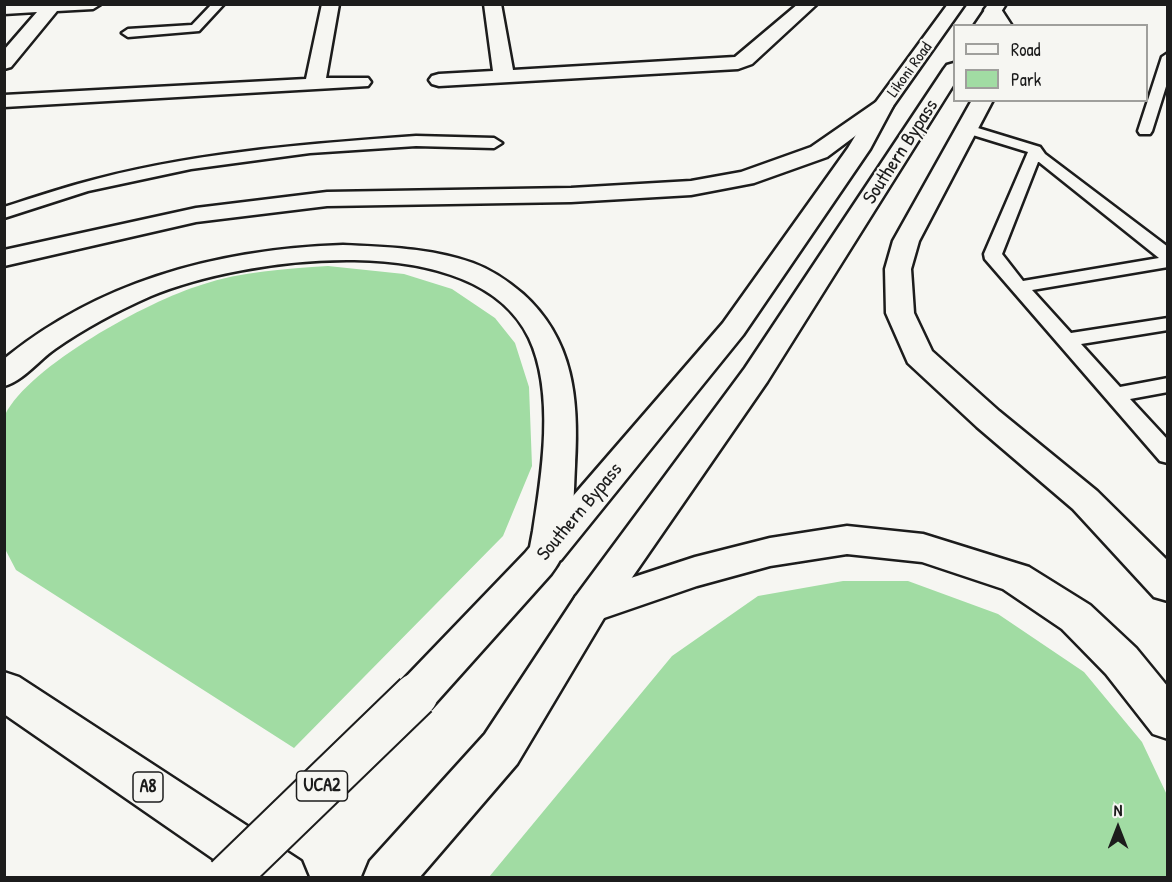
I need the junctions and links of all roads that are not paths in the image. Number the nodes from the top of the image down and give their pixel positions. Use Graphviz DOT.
graph roads {
  1 [pos="93,4"];
  2 [pos="219,4"];
  3 [pos="331,4"];
  4 [pos="492,4"];
  5 [pos="809,4"];
  6 [pos="957,4"];
  7 [pos="51,7"];
  8 [pos="995,7"];
  9 [pos="4,9"];
  10 [pos="984,24"];
  11 [pos="1002,24"];
  12 [pos="128,33"];
  13 [pos="4,63"];
  14 [pos="1166,66"];
  15 [pos="953,71"];
  16 [pos="504,77"];
  17 [pos="439,80"];
  18 [pos="361,82"];
  19 [pos="315,84"];
  20 [pos="4,100"];
  21 [pos="982,102"];
  22 [pos="884,106"];
  23 [pos="968,129"];
  24 [pos="1145,131"];
  25 [pos="494,143"];
  26 [pos="1039,156"];
  27 [pos="4,213"];
  28 [pos="1167,256"];
  29 [pos="4,258"];
  30 [pos="1167,262"];
  31 [pos="1019,287"];
  32 [pos="1167,324"];
  33 [pos="1066,340"];
  34 [pos="4,376"];
  35 [pos="1167,385"];
  36 [pos="1114,395"];
  37 [pos="1167,455"];
  38 [pos="548,550"];
  39 [pos="1167,586"];
  40 [pos="590,607"];
  41 [pos="7,689"];
  42 [pos="1167,720"];
  43 [pos="227,878"];
  44 [pos="284,878"];
  45 [pos="387,878"];
  1 -- 7 [label="main road"];
  2 -- 12 [label="lane"];
  3 -- 19 [label="main road"];
  4 -- 16 [label="main road"];
  5 -- 16 [label="main road"];
  6 -- 22 [label="main road, Likoni Road"];
  7 -- 9 [label="main road"];
  7 -- 13 [label="main road"];
  8 -- 10 [label="main road"];
  8 -- 11 [label="main road"];
  14 -- 24 [label="lane"];
  15 -- 40 [label="main road, Southern Bypass"];
  16 -- 17 [label="main road"];
  18 -- 19 [label="main road"];
  19 -- 20 [label="main road"];
  21 -- 23 [label="main road"];
  22 -- 29 [label="main road"];
  22 -- 38 [label="main road, Southern Bypass"];
  23 -- 26 [label="lane"];
  23 -- 39 [label="main road"];
  25 -- 27 [label="lane"];
  26 -- 28 [label="lane"];
  26 -- 31 [label="lane"];
  30 -- 31 [label="lane"];
  31 -- 33 [label="lane"];
  32 -- 33 [label="lane"];
  33 -- 36 [label="lane"];
  34 -- 38 [label="main road"];
  35 -- 36 [label="lane"];
  36 -- 37 [label="lane"];
  38 -- 43 [label="main road, Southern Bypass / UCA2, bridge"];
  40 -- 42 [label="main road"];
  40 -- 45 [label="main road, Southern Bypass"];
  41 -- 44 [label="main road, A8"];
}
